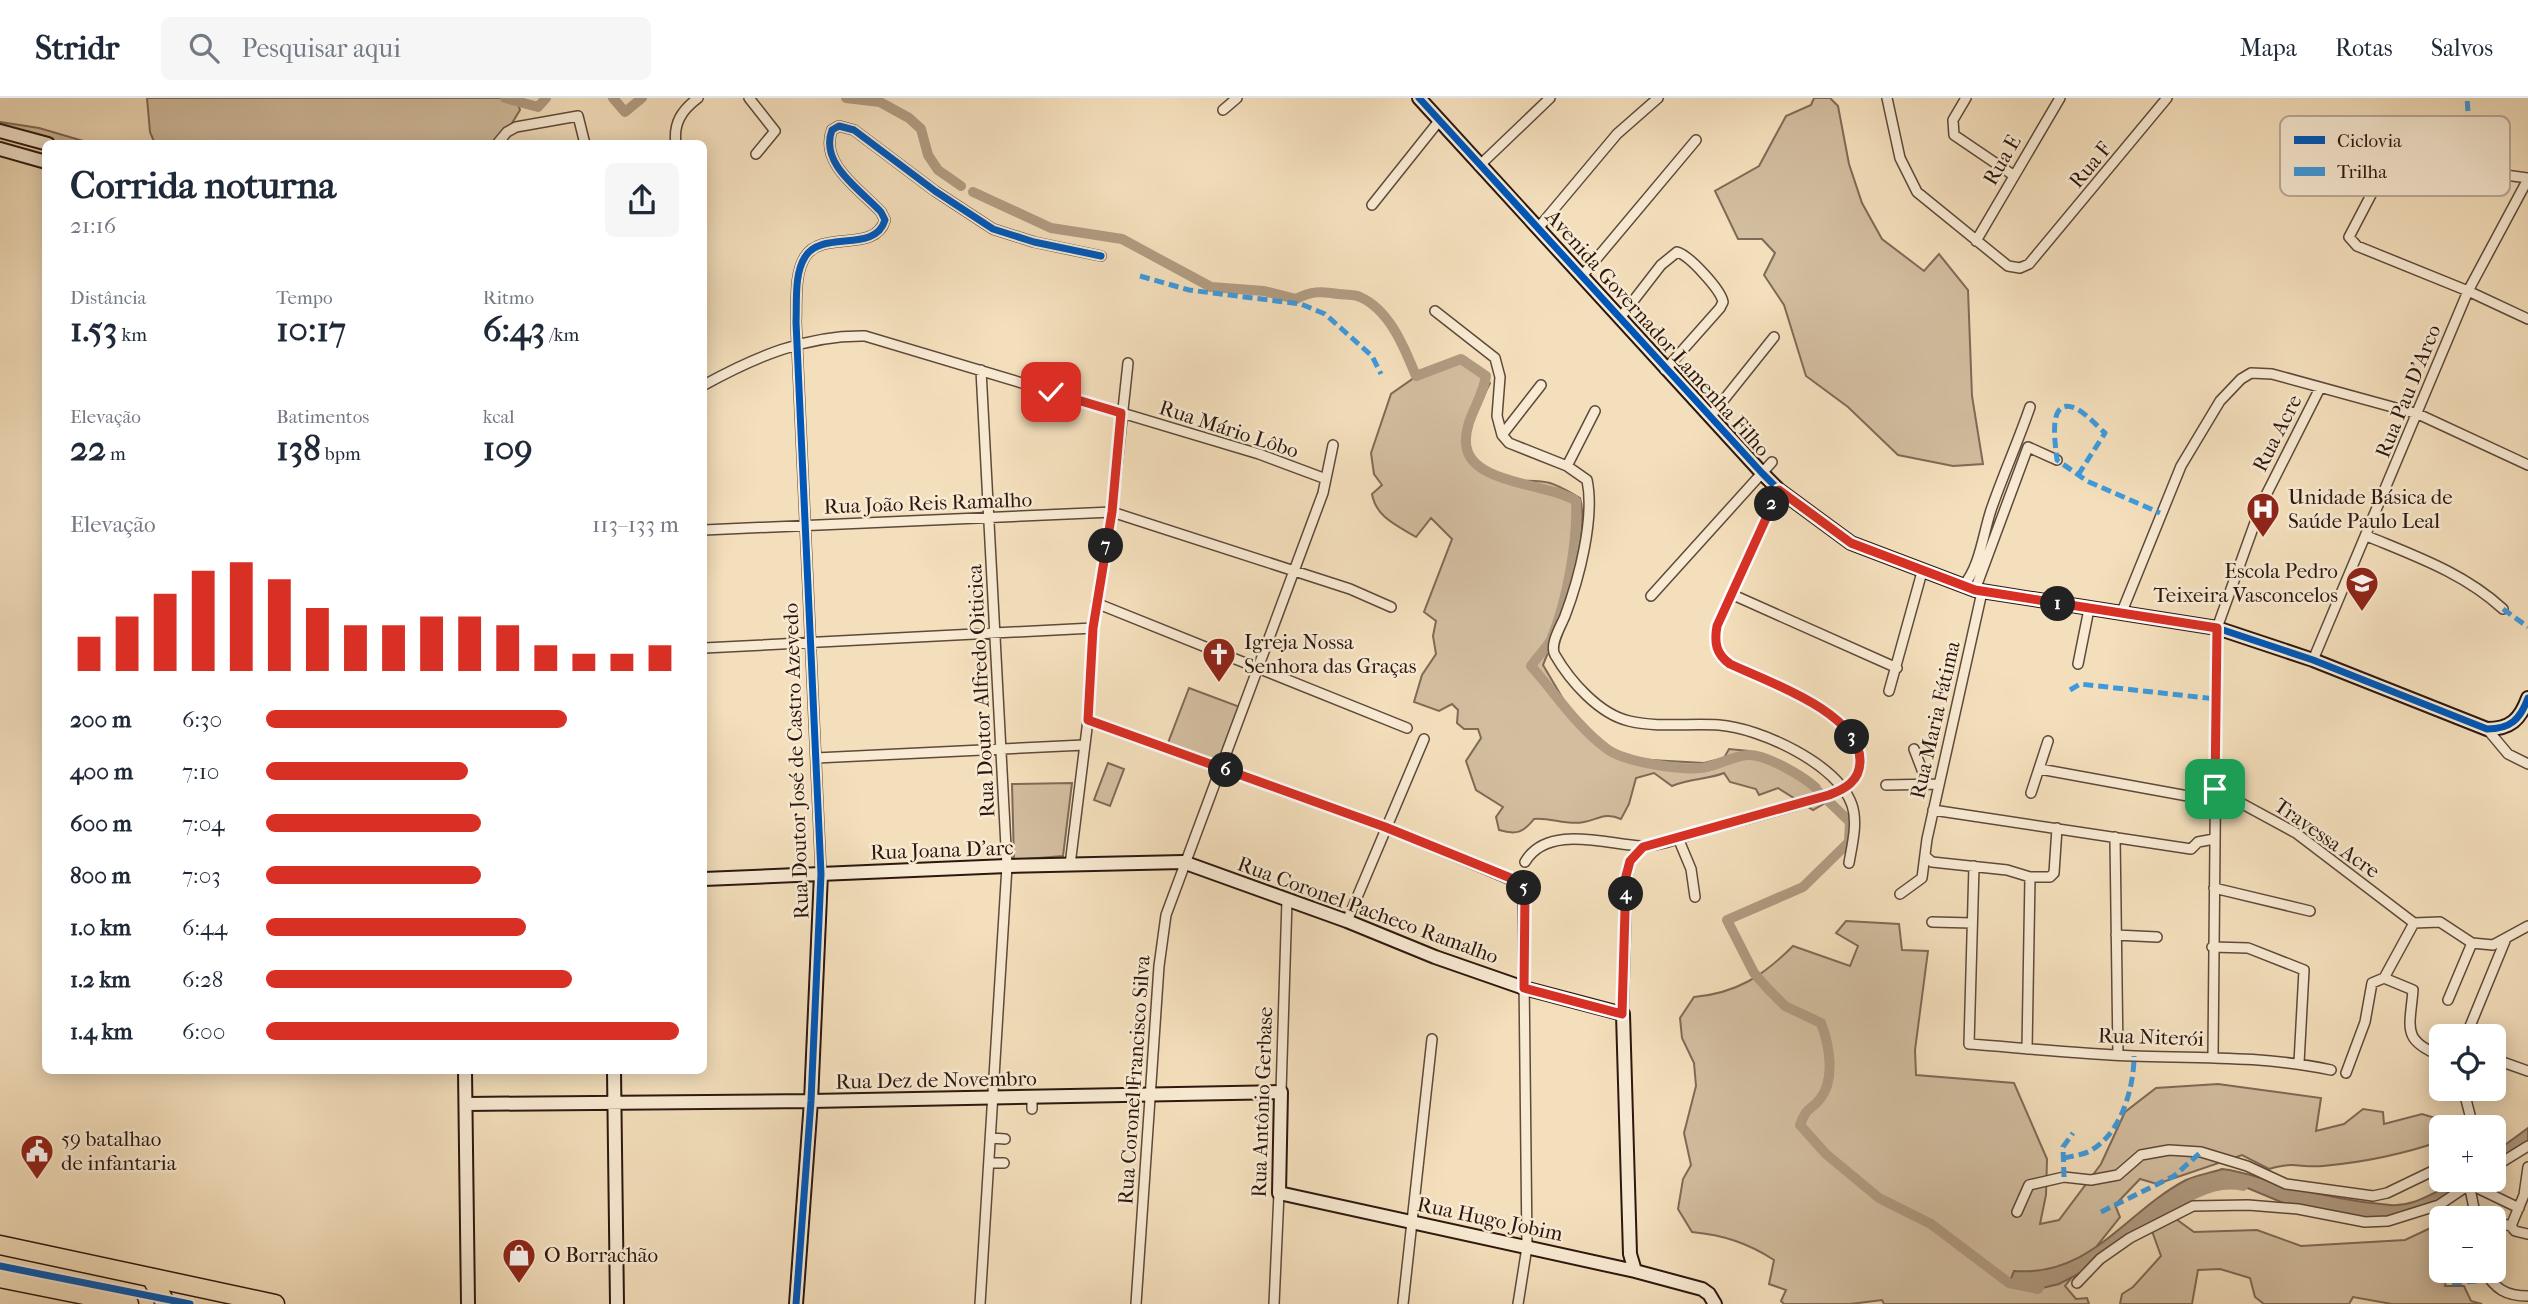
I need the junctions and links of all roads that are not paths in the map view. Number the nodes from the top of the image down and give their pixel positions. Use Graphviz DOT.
graph roads {
  1 [pos="698,98"];
  2 [pos="749,98"];
  3 [pos="1237,98"];
  4 [pos="1419,98"];
  5 [pos="1550,98"];
  6 [pos="1658,98"];
  7 [pos="1887,98"];
  8 [pos="1966,98"];
  9 [pos="2060,98"];
  10 [pos="2166,98"];
  11 [pos="1223,110"];
  12 [pos="1439,121"];
  13 [pos="0,131"];
  14 [pos="500,140"];
  15 [pos="584,140"];
  16 [pos="677,140"];
  17 [pos="1696,140"];
  18 [pos="42,142"];
  19 [pos="0,149"];
  20 [pos="756,154"];
  21 [pos="42,161"];
  22 [pos="1479,166"];
  23 [pos="2013,175"];
  24 [pos="2510,176"];
  25 [pos="2528,178"];
  26 [pos="2370,196"];
  27 [pos="1372,205"];
  28 [pos="1539,227"];
  29 [pos="1976,241"];
  30 [pos="1101,256"];
  31 [pos="1582,276"];
  32 [pos="2468,291"];
  33 [pos="1435,311"];
  34 [pos="1620,318"];
  35 [pos="2528,319"];
  36 [pos="1773,337"];
  37 [pos="797,343"];
  38 [pos="1128,363"];
  39 [pos="981,370"];
  40 [pos="1665,370"];
  41 [pos="707,383"];
  42 [pos="1541,385"];
  43 [pos="2320,388"];
  44 [pos="2030,407"];
  45 [pos="1595,411"];
  46 [pos="1121,413"];
  47 [pos="2418,414"];
  48 [pos="1710,417"];
  49 [pos="1502,435"];
  50 [pos="1333,445"];
  51 [pos="2057,460"];
  52 [pos="1772,462"];
  53 [pos="2528,465"];
  54 [pos="1567,466"];
  55 [pos="1762,473"];
  56 [pos="1326,479"];
  57 [pos="1779,490"];
  58 [pos="1112,512"];
  59 [pos="990,519"];
  60 [pos="806,525"];
  61 [pos="707,530"];
  62 [pos="2367,536"];
  63 [pos="1293,572"];
  64 [pos="1922,572"];
  65 [pos="1973,590"];
  66 [pos="1731,594"];
  67 [pos="1650,596"];
  68 [pos="1096,603"];
  69 [pos="1391,607"];
  70 [pos="2503,608"];
  71 [pos="2089,610"];
  72 [pos="2121,614"];
  73 [pos="1093,628"];
  74 [pos="2217,628"];
  75 [pos="996,633"];
  76 [pos="811,641"];
  77 [pos="707,648"];
  78 [pos="2313,660"];
  79 [pos="2078,664"];
  80 [pos="1897,668"];
  81 [pos="1257,669"];
  82 [pos="1889,691"];
  83 [pos="2528,698"];
  84 [pos="1088,720"];
  85 [pos="1407,728"];
  86 [pos="2493,729"];
  87 [pos="1424,739"];
  88 [pos="2048,741"];
  89 [pos="1084,745"];
  90 [pos="1002,749"];
  91 [pos="1914,749"];
  92 [pos="816,758"];
  93 [pos="2528,764"];
  94 [pos="1220,767"];
  95 [pos="2039,768"];
  96 [pos="1927,783"];
  97 [pos="1939,784"];
  98 [pos="1886,785"];
  99 [pos="2215,789"];
  100 [pos="1842,790"];
  101 [pos="2031,793"];
  102 [pos="2214,801"];
  103 [pos="1933,810"];
  104 [pos="1385,827"];
  105 [pos="2057,828"];
  106 [pos="2115,837"];
  107 [pos="1678,838"];
  108 [pos="2214,839"];
  109 [pos="1643,847"];
  110 [pos="1925,856"];
  111 [pos="1183,862"];
  112 [pos="1525,862"];
  113 [pos="1850,863"];
  114 [pos="1070,865"];
  115 [pos="1007,866"];
  116 [pos="1974,866"];
  117 [pos="821,874"];
  118 [pos="2030,877"];
  119 [pos="707,879"];
  120 [pos="2214,888"];
  121 [pos="1900,894"];
  122 [pos="1695,897"];
  123 [pos="1287,901"];
  124 [pos="2310,911"];
  125 [pos="1347,921"];
  126 [pos="1932,922"];
  127 [pos="1972,923"];
  128 [pos="2414,923"];
  129 [pos="2528,926"];
  130 [pos="2116,935"];
  131 [pos="2157,937"];
  132 [pos="2505,941"];
  133 [pos="2472,943"];
  134 [pos="2212,947"];
  135 [pos="2384,978"];
  136 [pos="1524,988"];
  137 [pos="2448,1000"];
  138 [pos="1622,1014"];
  139 [pos="2471,1024"];
  140 [pos="1432,1039"];
  141 [pos="2027,1049"];
  142 [pos="2429,1051"];
  143 [pos="2118,1055"];
  144 [pos="2213,1057"];
  145 [pos="2298,1063"];
  146 [pos="2506,1063"];
  147 [pos="2331,1070"];
  148 [pos="2528,1071"];
  149 [pos="2346,1073"];
  150 [pos="466,1074"];
  151 [pos="614,1074"];
  152 [pos="1281,1093"];
  153 [pos="1150,1095"];
  154 [pos="994,1098"];
  155 [pos="614,1101"];
  156 [pos="811,1101"];
  157 [pos="466,1104"];
  158 [pos="991,1138"];
  159 [pos="1005,1139"];
  160 [pos="2528,1146"];
  161 [pos="2506,1160"];
  162 [pos="990,1163"];
  163 [pos="1004,1163"];
  164 [pos="2528,1167"];
  165 [pos="2429,1173"];
  166 [pos="2458,1192"];
  167 [pos="2491,1192"];
  168 [pos="1279,1193"];
  169 [pos="2519,1208"];
  170 [pos="2017,1212"];
  171 [pos="1412,1222"];
  172 [pos="2506,1225"];
  173 [pos="2511,1226"];
  174 [pos="2527,1234"];
  175 [pos="0,1245"];
  176 [pos="1527,1247"];
  177 [pos="1630,1254"];
  178 [pos="1620,1267"];
  179 [pos="1634,1270"];
  180 [pos="0,1278"];
  181 [pos="148,1278"];
  182 [pos="2077,1283"];
  183 [pos="2493,1283"];
  184 [pos="2528,1296"];
  185 [pos="121,1302"];
  186 [pos="166,1304"];
  187 [pos="275,1304"];
  188 [pos="468,1304"];
  189 [pos="617,1304"];
  190 [pos="796,1304"];
  191 [pos="981,1304"];
  192 [pos="1136,1304"];
  193 [pos="1274,1304"];
  194 [pos="1403,1304"];
  195 [pos="1518,1304"];
  196 [pos="1715,1304"];
  1 -- 16 [label="street"];
  2 -- 20 [label="street"];
  3 -- 11 [label="street"];
  4 -- 12 [label="street, Avenida Governador Lamenha Filho"];
  5 -- 22 [label="street"];
  6 -- 28 [label="street"];
  7 -- 29 [label="street"];
  8 -- 23 [label="street"];
  9 -- 23 [label="street, Rua E"];
  10 -- 29 [label="street, Rua F"];
  12 -- 22 [label="street, Avenida Governador Lamenha Filho"];
  12 -- 27 [label="street"];
  13 -- 18 [label="street"];
  14 -- 15 [label="street"];
  17 -- 31 [label="street"];
  19 -- 21 [label="street"];
  22 -- 28 [label="street, Avenida Governador Lamenha Filho"];
  23 -- 29 [label="street, Rua E"];
  24 -- 25 [label="street"];
  25 -- 32 [label="street, Rua Pau D'Arco"];
  26 -- 32 [label="street"];
  28 -- 31 [label="street, Avenida Governador Lamenha Filho"];
  30 -- 37 [label="street, Rua Doutor José de Castro Azevedo"];
  31 -- 34 [label="street, Avenida Governador Lamenha Filho"];
  32 -- 35 [label="street"];
  32 -- 47 [label="street, Rua Pau D'Arco"];
  33 -- 49 [label="street"];
  34 -- 40 [label="street, Avenida Governador Lamenha Filho"];
  34 -- 40 [label="street"];
  36 -- 48 [label="street"];
  37 -- 39 [label="street, Rua Mário Lôbo"];
  37 -- 41 [label="street, Rua Mário Lôbo"];
  37 -- 60 [label="street, Rua Doutor José de Castro Azevedo"];
  38 -- 46 [label="street"];
  39 -- 46 [label="street, Rua Mário Lôbo"];
  39 -- 59 [label="street, Rua Doutor Alfredo Oiticica"];
  40 -- 48 [label="street, Avenida Governador Lamenha Filho"];
  42 -- 49 [label="street"];
  43 -- 47 [label="street"];
  43 -- 72 [label="street"];
  43 -- 74 [label="street, Rua Acre"];
  44 -- 65 [label="street"];
  45 -- 54 [label="street"];
  46 -- 56 [label="street, Rua Mário Lôbo"];
  46 -- 58 [label="street"];
  47 -- 53 [label="street"];
  47 -- 62 [label="street, Rua Pau D'Arco"];
  48 -- 55 [label="street, Avenida Governador Lamenha Filho"];
  49 -- 54 [label="street"];
  50 -- 56 [label="street, Rua Coronel Francisco Silva"];
  51 -- 65 [label="street"];
  52 -- 55 [label="street"];
  54 -- 100 [label="street"];
  55 -- 57 [label="street, Avenida Governador Lamenha Filho"];
  55 -- 67 [label="street"];
  56 -- 63 [label="street, Rua Coronel Francisco Silva"];
  57 -- 64 [label="street, Avenida Governador Lamenha Filho"];
  57 -- 66 [label="street"];
  58 -- 59 [label="street, Rua João Reis Ramalho"];
  58 -- 63 [label="street"];
  58 -- 68 [label="street"];
  59 -- 60 [label="street, Rua João Reis Ramalho"];
  59 -- 75 [label="street, Rua Doutor Alfredo Oiticica"];
  60 -- 61 [label="street, Rua João Reis Ramalho"];
  60 -- 76 [label="street, Rua Doutor José de Castro Azevedo"];
  62 -- 70 [label="street"];
  62 -- 78 [label="street, Rua Pau D'Arco"];
  63 -- 69 [label="street"];
  63 -- 81 [label="street, Rua Coronel Francisco Silva"];
  64 -- 65 [label="street, Avenida Governador Lamenha Filho"];
  64 -- 80 [label="street"];
  65 -- 71 [label="street, Avenida Governador Lamenha Filho"];
  65 -- 97 [label="street, Rua Maria Fátima"];
  66 -- 80 [label="street"];
  66 -- 100 [label="street"];
  68 -- 73 [label="street"];
  68 -- 81 [label="street"];
  71 -- 72 [label="street, Avenida Governador Lamenha Filho"];
  71 -- 79 [label="street"];
  72 -- 74 [label="street, Avenida Governador Lamenha Filho"];
  73 -- 75 [label="street"];
  73 -- 84 [label="street"];
  74 -- 78 [label="street, Avenida Governador Lamenha Filho"];
  74 -- 99 [label="street, Rua Acre"];
  75 -- 76 [label="street"];
  75 -- 90 [label="street, Rua Doutor Alfredo Oiticica"];
  76 -- 77 [label="street"];
  76 -- 92 [label="street, Rua Doutor José de Castro Azevedo"];
  78 -- 86 [label="street, Avenida Governador Lamenha Filho"];
  80 -- 82 [label="street"];
  81 -- 85 [label="street"];
  81 -- 94 [label="street, Rua Coronel Francisco Silva"];
  83 -- 86 [label="street"];
  84 -- 89 [label="street"];
  84 -- 94 [label="street"];
  86 -- 93 [label="street"];
  87 -- 104 [label="street"];
  88 -- 95 [label="street"];
  89 -- 90 [label="street"];
  89 -- 114 [label="street"];
  90 -- 92 [label="street"];
  90 -- 115 [label="street, Rua Doutor Alfredo Oiticica"];
  91 -- 96 [label="street"];
  92 -- 117 [label="street, Rua Doutor José de Castro Azevedo"];
  94 -- 104 [label="street"];
  94 -- 111 [label="street, Rua Coronel Francisco Silva"];
  95 -- 101 [label="street"];
  95 -- 102 [label="street"];
  96 -- 97 [label="street"];
  96 -- 98 [label="street"];
  97 -- 103 [label="street, Rua Maria Fátima"];
  99 -- 102 [label="street, Rua Acre"];
  99 -- 128 [label="street, Travessa Acre"];
  100 -- 107 [label="street"];
  100 -- 113 [label="street"];
  102 -- 108 [label="street, Rua Acre"];
  103 -- 105 [label="street"];
  103 -- 110 [label="street, Rua Maria Fátima"];
  104 -- 125 [label="street"];
  104 -- 136 [label="street"];
  105 -- 106 [label="street"];
  105 -- 118 [label="street"];
  106 -- 108 [label="street"];
  106 -- 130 [label="street"];
  107 -- 109 [label="street"];
  107 -- 122 [label="street"];
  108 -- 120 [label="street, Rua Acre"];
  109 -- 112 [label="street"];
  109 -- 138 [label="street"];
  110 -- 116 [label="street"];
  110 -- 121 [label="street, Rua Maria Fátima"];
  111 -- 114 [label="street, Rua Joana D'arc"];
  111 -- 123 [label="street, Rua Coronel Pacheco Ramalho"];
  111 -- 153 [label="street, Rua Coronel Francisco Silva"];
  114 -- 115 [label="street, Rua Joana D'arc"];
  115 -- 117 [label="street, Rua Joana D'arc"];
  115 -- 154 [label="street, Rua Doutor Alfredo Oiticica"];
  116 -- 118 [label="street"];
  116 -- 127 [label="street"];
  117 -- 119 [label="street, Rua Joana D'arc"];
  117 -- 156 [label="street, Rua Doutor José de Castro Azevedo"];
  118 -- 141 [label="street"];
  120 -- 124 [label="street"];
  120 -- 134 [label="street, Rua Acre"];
  123 -- 125 [label="street, Rua Coronel Pacheco Ramalho"];
  123 -- 152 [label="street, Rua Antônio Gerbase"];
  125 -- 136 [label="street, Rua Coronel Pacheco Ramalho"];
  126 -- 127 [label="street"];
  127 -- 141 [label="street, Rua Niterói"];
  128 -- 133 [label="street"];
  128 -- 135 [label="street"];
  129 -- 132 [label="street"];
  130 -- 131 [label="street"];
  130 -- 143 [label="street"];
  132 -- 133 [label="street"];
  132 -- 139 [label="street"];
  133 -- 137 [label="street"];
  134 -- 144 [label="street, Rua Acre"];
  134 -- 145 [label="street"];
  135 -- 142 [label="street"];
  135 -- 149 [label="street"];
  136 -- 138 [label="street, Rua Coronel Pacheco Ramalho"];
  136 -- 176 [label="street"];
  138 -- 177 [label="street"];
  140 -- 171 [label="street"];
  141 -- 143 [label="street, Rua Niterói"];
  143 -- 144 [label="street, Rua Niterói"];
  144 -- 145 [label="street, Rua Niterói"];
  145 -- 147 [label="street, Rua Niterói"];
  146 -- 148 [label="street"];
  150 -- 157 [label="street"];
  151 -- 155 [label="street"];
  152 -- 153 [label="street, Rua Dez de Novembro"];
  152 -- 168 [label="street, Rua Antônio Gerbase"];
  153 -- 154 [label="street, Rua Dez de Novembro"];
  153 -- 192 [label="street, Rua Coronel Francisco Silva"];
  154 -- 156 [label="street, Rua Dez de Novembro"];
  154 -- 158 [label="street, Rua Doutor Alfredo Oiticica"];
  155 -- 156 [label="street, Rua Dez de Novembro"];
  155 -- 157 [label="street, Rua Dez de Novembro"];
  155 -- 189 [label="street"];
  156 -- 190 [label="street, Rua Doutor José de Castro Azevedo"];
  157 -- 188 [label="street"];
  158 -- 159 [label="street"];
  158 -- 162 [label="street, Rua Doutor Alfredo Oiticica"];
  160 -- 161 [label="street"];
  162 -- 163 [label="street"];
  162 -- 191 [label="street, Rua Doutor Alfredo Oiticica"];
  164 -- 169 [label="street"];
  165 -- 170 [label="street"];
  166 -- 182 [label="street"];
  167 -- 169 [label="street"];
  168 -- 171 [label="street, Rua Hugo Jobim"];
  168 -- 193 [label="street, Rua Antônio Gerbase"];
  169 -- 173 [label="street"];
  171 -- 176 [label="street, Rua Hugo Jobim"];
  171 -- 194 [label="street"];
  172 -- 173 [label="street"];
  173 -- 174 [label="street"];
  175 -- 181 [label="highway"];
  176 -- 178 [label="street, Rua Hugo Jobim"];
  176 -- 195 [label="street"];
  177 -- 178 [label="street"];
  177 -- 179 [label="street"];
  178 -- 179 [label="street, Rua Hugo Jobim"];
  179 -- 196 [label="street, Rua Hugo Jobim"];
  180 -- 185 [label="highway"];
  181 -- 185 [label="highway"];
  181 -- 186 [label="highway"];
  181 -- 187 [label="highway"];
  183 -- 184 [label="street"];
}
